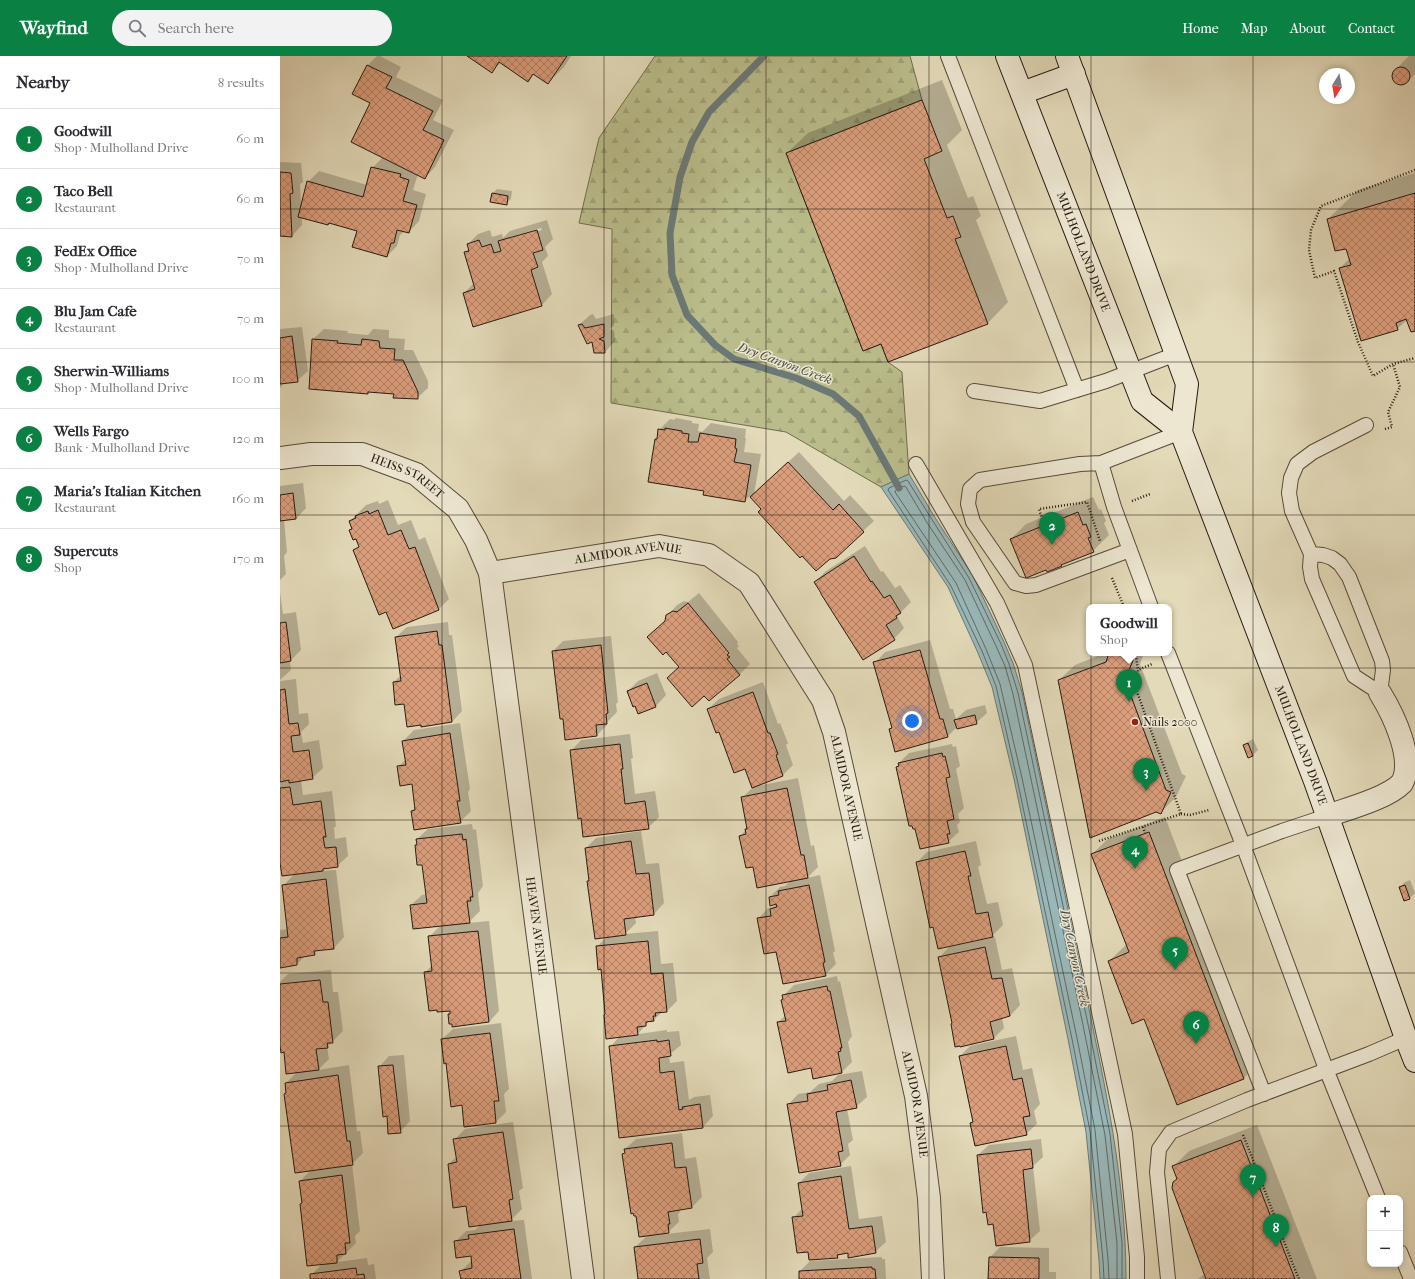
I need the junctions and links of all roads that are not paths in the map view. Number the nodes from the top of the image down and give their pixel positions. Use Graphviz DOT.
graph roads {
  1 [pos="948,56"];
  2 [pos="1007,56"];
  3 [pos="1071,65"];
  4 [pos="1022,93"];
  5 [pos="1176,354"];
  6 [pos="1130,371"];
  7 [pos="1076,390"];
  8 [pos="974,392"];
  9 [pos="1366,425"];
  10 [pos="1181,432"];
  11 [pos="280,458"];
  12 [pos="1101,463"];
  13 [pos="916,464"];
  14 [pos="1130,550"];
  15 [pos="1311,554"];
  16 [pos="490,573"];
  17 [pos="1151,604"];
  18 [pos="1169,656"];
  19 [pos="1380,693"];
  20 [pos="1327,816"];
  21 [pos="1243,845"];
  22 [pos="1406,1038"];
  23 [pos="1415,1061"];
  24 [pos="1326,1069"];
  25 [pos="1264,1094"];
  26 [pos="1377,1195"];
  27 [pos="1403,1259"];
  28 [pos="582,1279"];
  29 [pos="933,1279"];
  30 [pos="1137,1279"];
  31 [pos="1168,1279"];
  32 [pos="1411,1279"];
  1 -- 7 [label="lane"];
  2 -- 4 [label="street, MULHOLLAND DRIVE"];
  3 -- 4 [label="street"];
  3 -- 5 [label="street, MULHOLLAND DRIVE"];
  4 -- 6 [label="street, MULHOLLAND DRIVE"];
  5 -- 6 [label="lane"];
  5 -- 10 [label="street, MULHOLLAND DRIVE"];
  6 -- 7 [label="lane"];
  6 -- 10 [label="street, MULHOLLAND DRIVE"];
  7 -- 8 [label="lane"];
  9 -- 15 [label="lane"];
  10 -- 12 [label="lane"];
  10 -- 20 [label="street, MULHOLLAND DRIVE"];
  11 -- 16 [label="street, HEISS STREET"];
  12 -- 14 [label="lane"];
  12 -- 14 [label="lane"];
  13 -- 30 [label="lane"];
  14 -- 17 [label="lane"];
  15 -- 19 [label="lane"];
  15 -- 19 [label="lane"];
  16 -- 28 [label="street, HEAVEN AVENUE"];
  16 -- 29 [label="street, ALMIDOR AVENUE"];
  18 -- 21 [label="lane"];
  19 -- 20 [label="street"];
  20 -- 21 [label="lane"];
  20 -- 22 [label="street, MULHOLLAND DRIVE"];
  21 -- 24 [label="lane"];
  21 -- 25 [label="lane"];
  22 -- 23 [label="street, MULHOLLAND DRIVE"];
  22 -- 24 [label="lane"];
  24 -- 25 [label="lane"];
  24 -- 26 [label="lane"];
  25 -- 31 [label="lane"];
  27 -- 32 [label="lane"];
}
